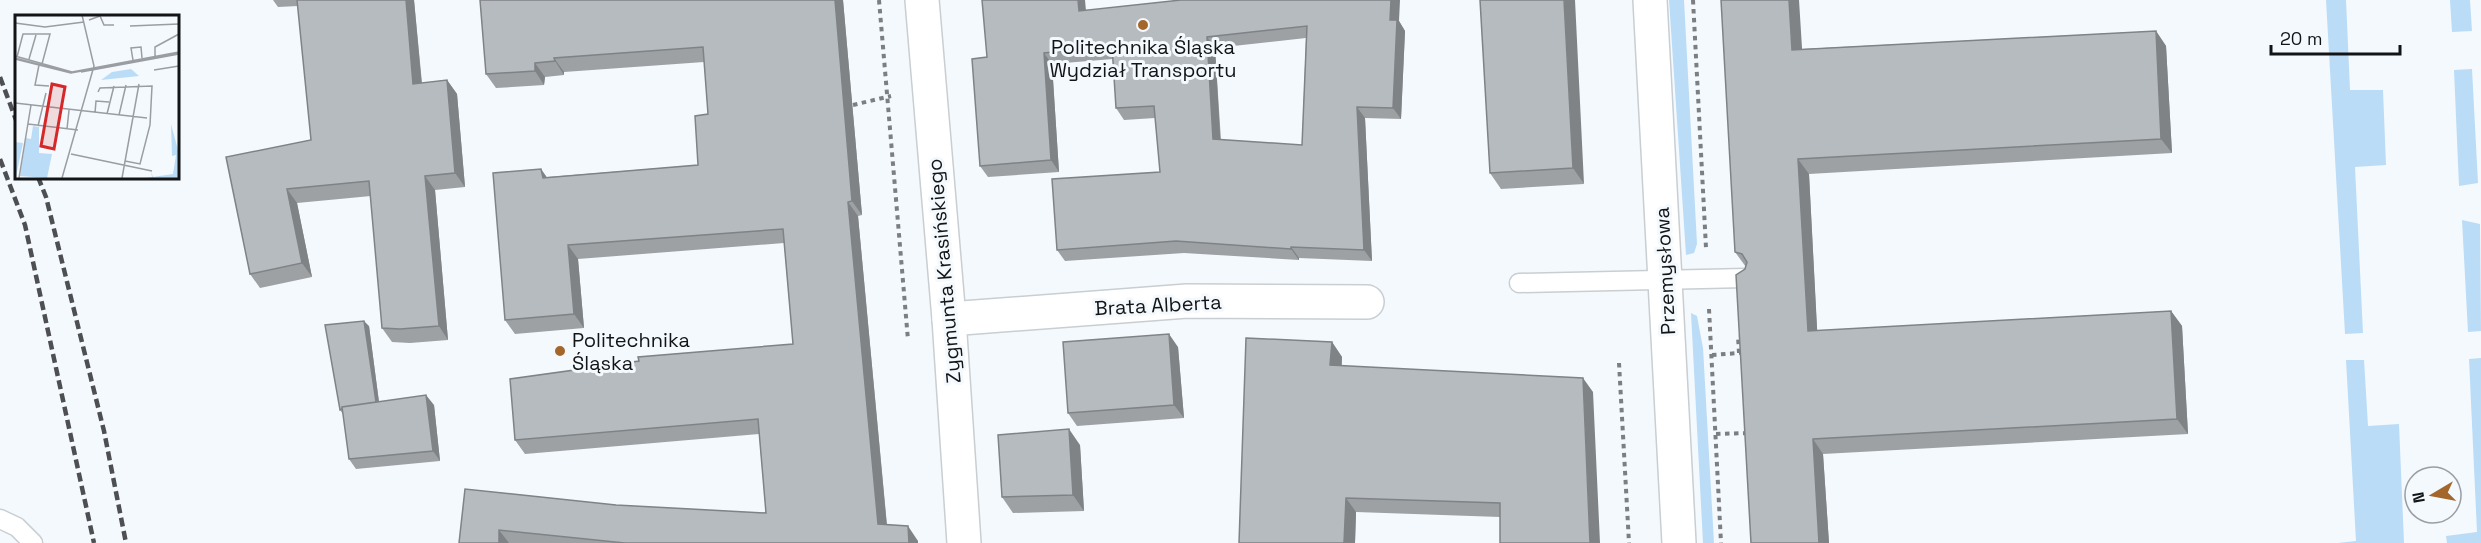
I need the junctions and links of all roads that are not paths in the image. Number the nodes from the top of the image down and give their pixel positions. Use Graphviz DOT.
graph roads {
  1 [pos="922,0"];
  2 [pos="1650,0"];
  3 [pos="1746,278"];
  4 [pos="1665,281"];
  5 [pos="1519,283"];
  6 [pos="1367,302"];
  7 [pos="949,319"];
  8 [pos="0,519"];
  9 [pos="33,543"];
  10 [pos="964,543"];
  11 [pos="1679,543"];
  1 -- 7 [label="street, Zygmunta Krasińskiego"];
  2 -- 4 [label="street, Przemysłowa"];
  3 -- 4 [label="lane"];
  4 -- 5 [label="lane"];
  4 -- 11 [label="street, Przemysłowa"];
  6 -- 7 [label="street, Brata Alberta"];
  7 -- 10 [label="street, Zygmunta Krasińskiego"];
  8 -- 9 [label="lane"];
}
